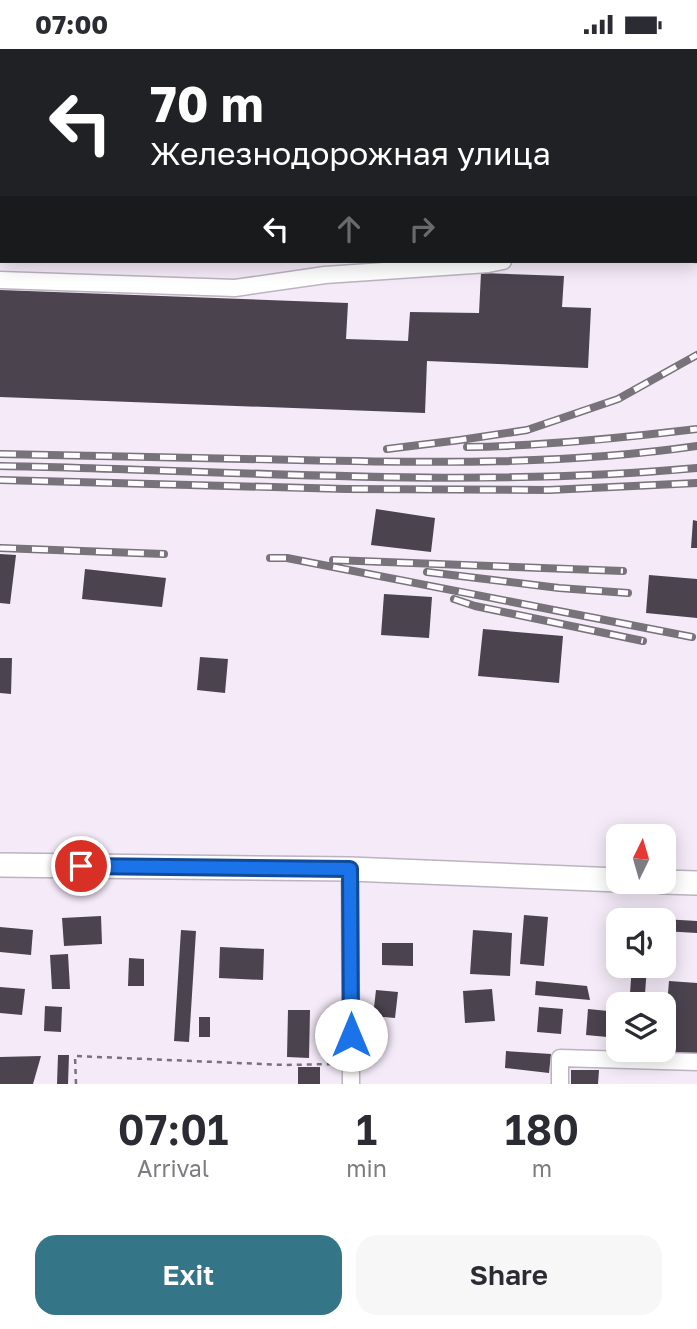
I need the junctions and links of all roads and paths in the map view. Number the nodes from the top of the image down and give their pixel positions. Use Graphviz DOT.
graph roads {
  1 [pos="493,263"];
  2 [pos="0,280"];
  3 [pos="0,865"];
  4 [pos="350,869"];
  5 [pos="606,880"];
  6 [pos="676,882"];
  7 [pos="697,883"];
  8 [pos="697,1062"];
  9 [pos="351,1063"];
  10 [pos="76,1084"];
  11 [pos="351,1084"];
  12 [pos="560,1084"];
  1 -- 2 [label="street"];
  3 -- 4 [label="street"];
  4 -- 5 [label="street"];
  4 -- 9 [label="street"];
  6 -- 7 [label="street"];
  8 -- 12 [label="street"];
  9 -- 10 [label="path"];
  9 -- 11 [label="street"];
}
